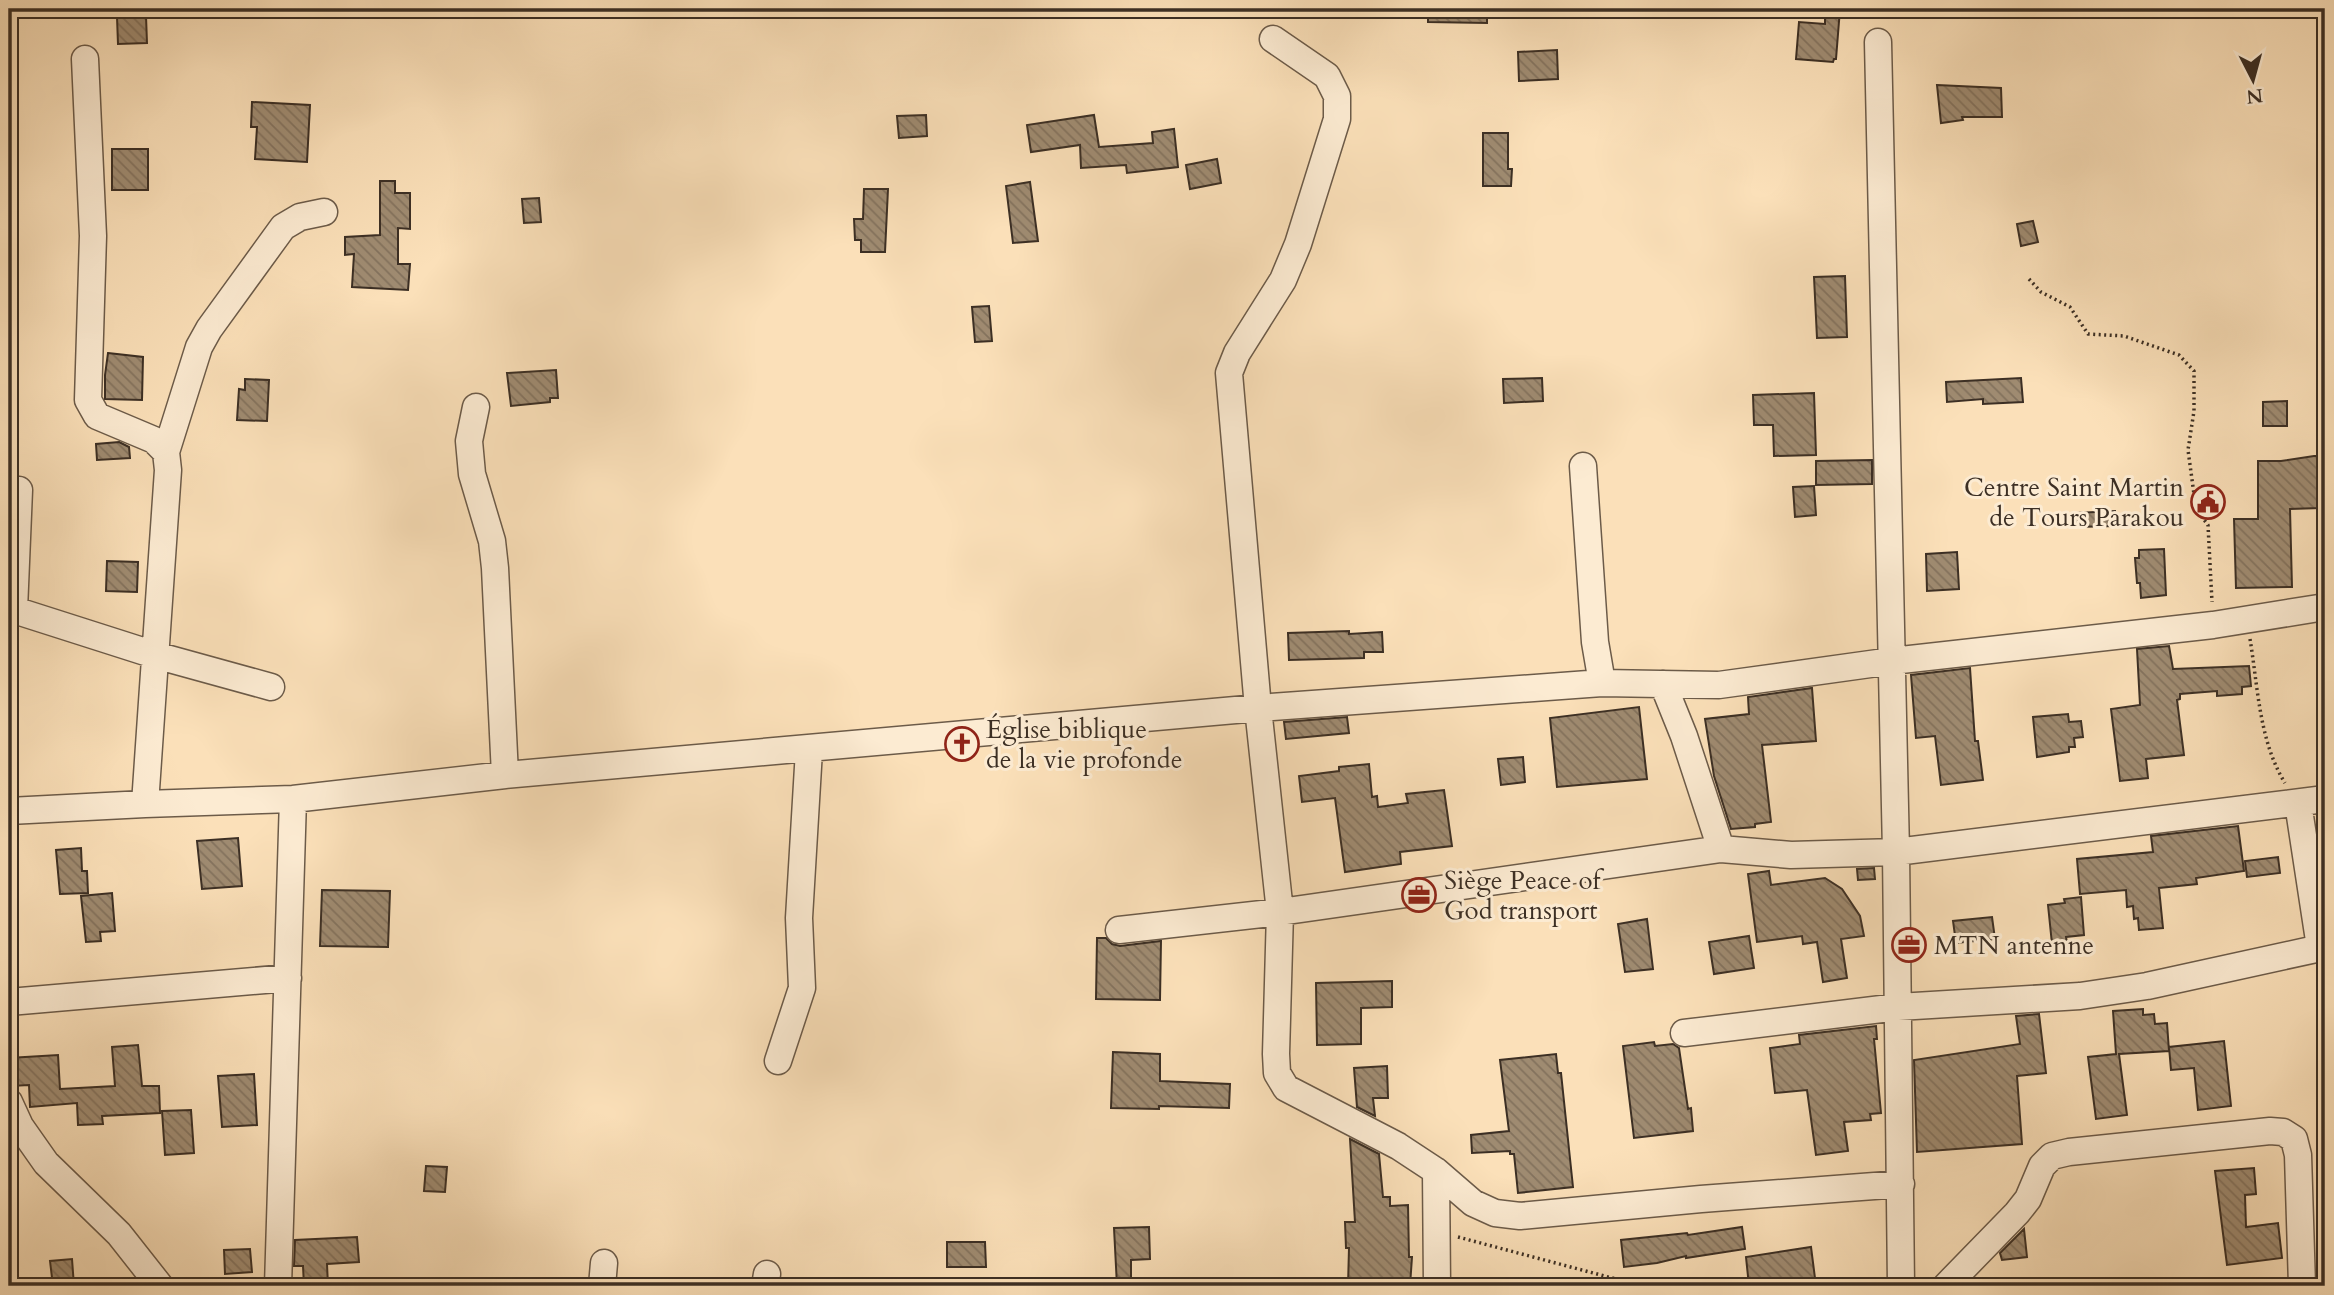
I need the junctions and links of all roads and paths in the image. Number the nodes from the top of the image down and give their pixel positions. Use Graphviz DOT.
graph roads {
  1 [pos="1273,39"];
  2 [pos="1878,42"];
  3 [pos="85,59"];
  4 [pos="324,212"];
  5 [pos="2029,279"];
  6 [pos="476,407"];
  7 [pos="166,452"];
  8 [pos="1583,466"];
  9 [pos="19,490"];
  10 [pos="2325,607"];
  11 [pos="2246,620"];
  12 [pos="2213,625"];
  13 [pos="155,655"];
  14 [pos="1892,661"];
  15 [pos="1602,683"];
  16 [pos="1664,684"];
  17 [pos="271,687"];
  18 [pos="1258,708"];
  19 [pos="809,750"];
  20 [pos="505,775"];
  21 [pos="293,799"];
  22 [pos="2325,799"];
  23 [pos="2298,803"];
  24 [pos="145,804"];
  25 [pos="9,811"];
  26 [pos="1721,849"];
  27 [pos="1896,852"];
  28 [pos="1280,912"];
  29 [pos="1119,930"];
  30 [pos="2322,947"];
  31 [pos="288,978"];
  32 [pos="9,1002"];
  33 [pos="1898,1007"];
  34 [pos="1684,1033"];
  35 [pos="778,1061"];
  36 [pos="9,1102"];
  37 [pos="1436,1171"];
  38 [pos="1901,1184"];
  39 [pos="1437,1231"];
  40 [pos="160,1286"];
  41 [pos="278,1286"];
  42 [pos="1437,1286"];
  43 [pos="1642,1286"];
  44 [pos="1901,1286"];
  45 [pos="1946,1286"];
  46 [pos="2302,1286"];
  1 -- 18 [label="street"];
  2 -- 14 [label="street"];
  3 -- 7 [label="street"];
  4 -- 7 [label="street"];
  5 -- 12 [label="path"];
  6 -- 20 [label="street"];
  7 -- 13 [label="street"];
  8 -- 15 [label="street"];
  9 -- 13 [label="street"];
  10 -- 11 [label="street"];
  11 -- 12 [label="street"];
  11 -- 23 [label="path"];
  12 -- 14 [label="street"];
  13 -- 17 [label="street"];
  13 -- 24 [label="street"];
  14 -- 16 [label="street"];
  14 -- 27 [label="street"];
  15 -- 16 [label="street"];
  15 -- 18 [label="street"];
  16 -- 26 [label="street"];
  18 -- 19 [label="street"];
  18 -- 28 [label="street"];
  19 -- 20 [label="street"];
  19 -- 35 [label="street"];
  20 -- 21 [label="street"];
  21 -- 24 [label="street"];
  21 -- 31 [label="street"];
  22 -- 23 [label="street"];
  23 -- 27 [label="street"];
  23 -- 30 [label="street"];
  24 -- 25 [label="street"];
  26 -- 27 [label="street"];
  26 -- 28 [label="street"];
  27 -- 33 [label="street"];
  28 -- 29 [label="street"];
  28 -- 37 [label="street"];
  30 -- 33 [label="street"];
  31 -- 32 [label="street"];
  31 -- 41 [label="street"];
  33 -- 34 [label="street"];
  33 -- 38 [label="street"];
  36 -- 40 [label="street"];
  37 -- 38 [label="street"];
  37 -- 39 [label="street"];
  38 -- 44 [label="street"];
  39 -- 42 [label="street"];
  39 -- 43 [label="path"];
  45 -- 46 [label="street"];
}
